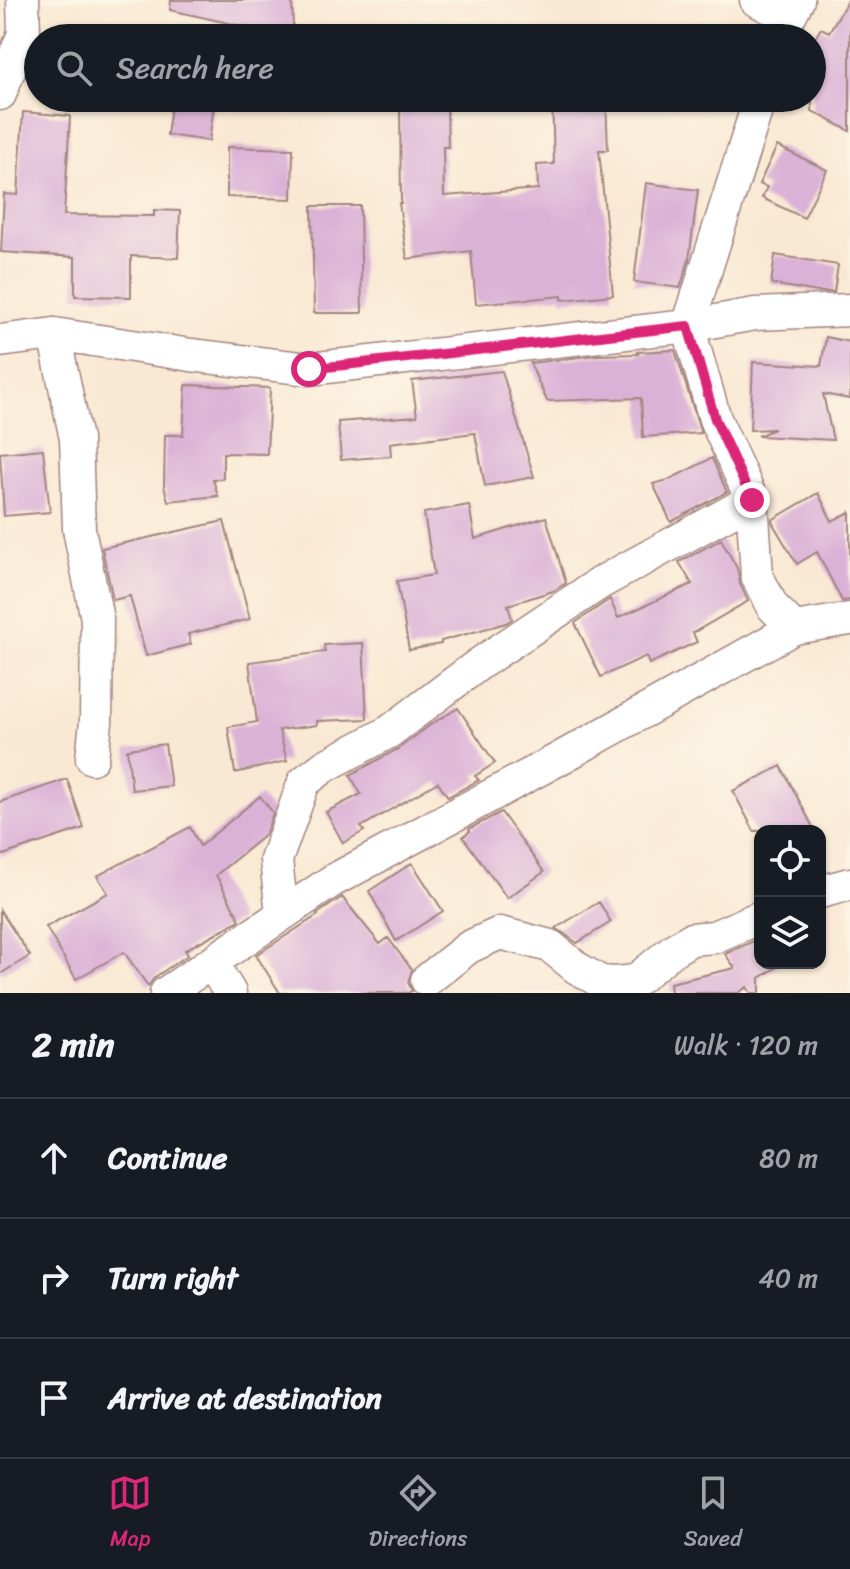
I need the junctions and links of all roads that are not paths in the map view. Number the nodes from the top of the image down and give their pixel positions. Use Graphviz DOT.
graph roads {
  1 [pos="23,0"];
  2 [pos="756,0"];
  3 [pos="788,18"];
  4 [pos="27,24"];
  5 [pos="24,56"];
  6 [pos="0,94"];
  7 [pos="756,112"];
  8 [pos="850,310"];
  9 [pos="688,326"];
  10 [pos="54,334"];
  11 [pos="0,341"];
  12 [pos="752,500"];
  13 [pos="850,619"];
  14 [pos="794,628"];
  15 [pos="92,758"];
  16 [pos="850,884"];
  17 [pos="826,890"];
  18 [pos="282,914"];
  19 [pos="754,920"];
  20 [pos="212,963"];
  21 [pos="427,980"];
  22 [pos="166,993"];
  23 [pos="230,993"];
  1 -- 4 [label="street"];
  2 -- 3 [label="street"];
  5 -- 6 [label="street"];
  7 -- 9 [label="street"];
  8 -- 9 [label="street"];
  9 -- 10 [label="street"];
  9 -- 12 [label="street"];
  10 -- 11 [label="street"];
  10 -- 15 [label="street"];
  12 -- 14 [label="street"];
  12 -- 18 [label="street"];
  13 -- 14 [label="street"];
  14 -- 18 [label="street"];
  16 -- 17 [label="street"];
  18 -- 20 [label="street"];
  19 -- 21 [label="street"];
  20 -- 22 [label="street"];
  20 -- 23 [label="street"];
}
